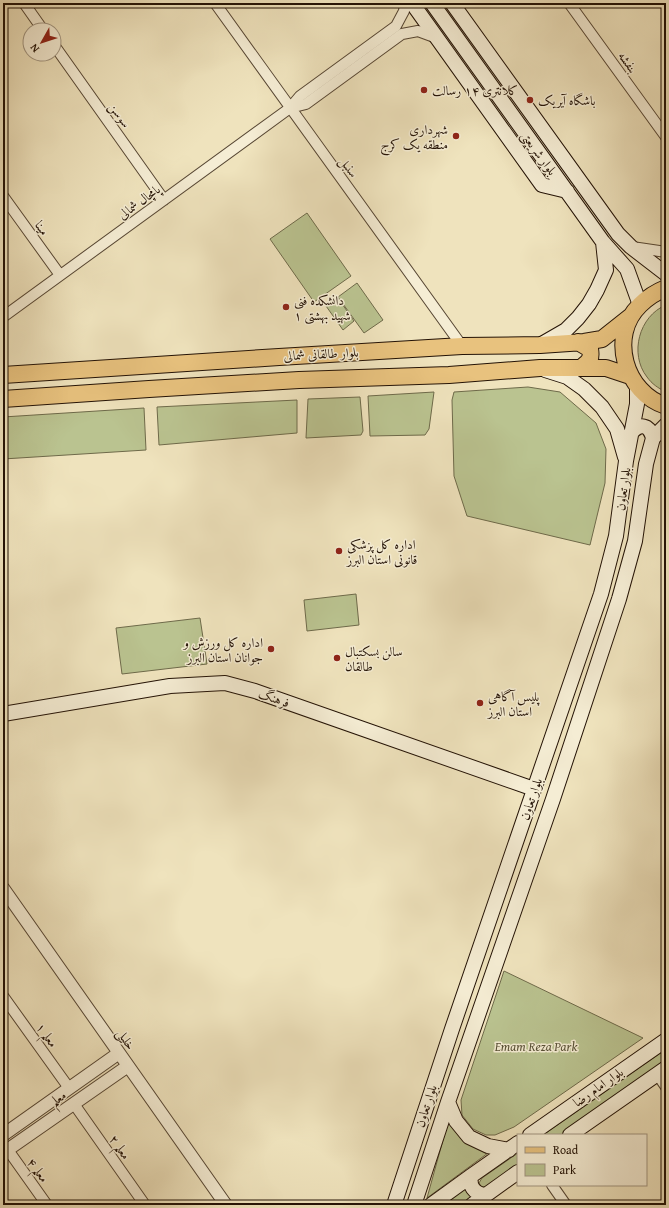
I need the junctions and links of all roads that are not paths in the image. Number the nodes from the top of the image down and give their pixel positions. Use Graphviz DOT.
graph roads {
  1 [pos="24,3"];
  2 [pos="215,3"];
  3 [pos="405,3"];
  4 [pos="412,3"];
  5 [pos="432,3"];
  6 [pos="452,3"];
  7 [pos="569,3"];
  8 [pos="37,22"];
  9 [pos="437,38"];
  10 [pos="62,56"];
  11 [pos="290,108"];
  12 [pos="666,137"];
  13 [pos="567,192"];
  14 [pos="3,196"];
  15 [pos="164,200"];
  16 [pos="603,242"];
  17 [pos="631,247"];
  18 [pos="666,252"];
  19 [pos="643,256"];
  20 [pos="627,269"];
  21 [pos="666,274"];
  22 [pos="60,275"];
  23 [pos="666,288"];
  24 [pos="636,311"];
  25 [pos="3,317"];
  26 [pos="578,342"];
  27 [pos="540,345"];
  28 [pos="462,346"];
  29 [pos="540,368"];
  30 [pos="580,368"];
  31 [pos="3,375"];
  32 [pos="633,381"];
  33 [pos="3,399"];
  34 [pos="666,406"];
  35 [pos="666,425"];
  36 [pos="631,433"];
  37 [pos="653,438"];
  38 [pos="626,461"];
  39 [pos="3,714"];
  40 [pos="534,789"];
  41 [pos="3,888"];
  42 [pos="3,996"];
  43 [pos="460,1007"];
  44 [pos="478,1014"];
  45 [pos="666,1040"];
  46 [pos="119,1053"];
  47 [pos="128,1066"];
  48 [pos="662,1071"];
  49 [pos="666,1087"];
  50 [pos="69,1088"];
  51 [pos="448,1102"];
  52 [pos="74,1104"];
  53 [pos="30,1116"];
  54 [pos="38,1129"];
  55 [pos="531,1134"];
  56 [pos="571,1134"];
  57 [pos="3,1135"];
  58 [pos="514,1146"];
  59 [pos="5,1152"];
  60 [pos="517,1173"];
  61 [pos="471,1176"];
  62 [pos="553,1186"];
  63 [pos="484,1195"];
  64 [pos="47,1205"];
  65 [pos="145,1205"];
  66 [pos="226,1205"];
  67 [pos="394,1205"];
  68 [pos="414,1205"];
  69 [pos="431,1205"];
  70 [pos="472,1205"];
  71 [pos="566,1205"];
  1 -- 8 [label="street"];
  2 -- 11 [label="street, سنبل"];
  3 -- 11 [label="street, پامچال شمالی"];
  4 -- 9 [label="main road"];
  5 -- 13 [label="main road, بلوار شریعتی"];
  6 -- 17 [label="main road, بلوار شریعتی"];
  7 -- 12 [label="street, بنفشه"];
  9 -- 11 [label="street, پامچال شمالی"];
  9 -- 13 [label="main road"];
  10 -- 15 [label="street, سوسن"];
  11 -- 15 [label="street, پامچال شمالی"];
  11 -- 28 [label="street, سنبل"];
  13 -- 16 [label="main road, بلوار شریعتی"];
  14 -- 22 [label="street, مینا"];
  15 -- 22 [label="street, پامچال شمالی"];
  16 -- 20 [label="main road, بلوار شریعتی"];
  16 -- 27 [label="main road"];
  17 -- 18 [label="street"];
  17 -- 19 [label="main road, بلوار شریعتی"];
  19 -- 20 [label="main road"];
  19 -- 21 [label="main road, بلوار شریعتی"];
  20 -- 24 [label="main road, بلوار شریعتی"];
  22 -- 25 [label="street, پامچال شمالی"];
  23 -- 24 [label="main road, بلوار طالقانی شمالی"];
  24 -- 26 [label="main road, بلوار طالقانی شمالی"];
  24 -- 32 [label="main road"];
  26 -- 27 [label="main road, بلوار طالقانی شمالی"];
  26 -- 30 [label="main road"];
  27 -- 28 [label="main road, بلوار طالقانی شمالی"];
  28 -- 31 [label="main road, بلوار طالقانی شمالی"];
  29 -- 30 [label="main road, بلوار طالقانی شمالی"];
  29 -- 33 [label="main road, بلوار طالقانی شمالی"];
  29 -- 38 [label="main road"];
  30 -- 32 [label="main road, بلوار طالقانی شمالی"];
  32 -- 34 [label="main road"];
  32 -- 36 [label="main road, بلوار تعاون"];
  35 -- 37 [label="main road, بلوار تعاون"];
  36 -- 37 [label="main road"];
  36 -- 38 [label="main road, بلوار تعاون"];
  37 -- 44 [label="main road, بلوار تعاون"];
  38 -- 40 [label="main road, بلوار تعاون"];
  39 -- 40 [label="main road, فرهنگ"];
  40 -- 43 [label="main road, بلوار تعاون"];
  41 -- 46 [label="street, خلیلی"];
  42 -- 50 [label="street, معلم ۱"];
  43 -- 44 [label="main road"];
  43 -- 67 [label="main road, بلوار تعاون"];
  44 -- 51 [label="main road, بلوار تعاون"];
  45 -- 55 [label="main road, بلوار امام رضا"];
  46 -- 47 [label="street, خلیلی"];
  46 -- 50 [label="street, معلم"];
  47 -- 52 [label="street, معلم"];
  47 -- 66 [label="street, خلیلی"];
  48 -- 49 [label="street"];
  48 -- 56 [label="main road, بلوار امام رضا"];
  50 -- 53 [label="street, معلم"];
  51 -- 58 [label="main road"];
  51 -- 68 [label="main road, بلوار تعاون"];
  52 -- 54 [label="street, معلم"];
  52 -- 65 [label="street, معلم ۲"];
  53 -- 54 [label="street"];
  53 -- 57 [label="street, معلم"];
  54 -- 59 [label="street, معلم"];
  58 -- 61 [label="main road"];
  59 -- 64 [label="street, معلم ۴"];
  60 -- 63 [label="main road"];
  61 -- 63 [label="main road"];
  61 -- 69 [label="main road"];
  62 -- 71 [label="street"];
  63 -- 70 [label="main road"];
}
